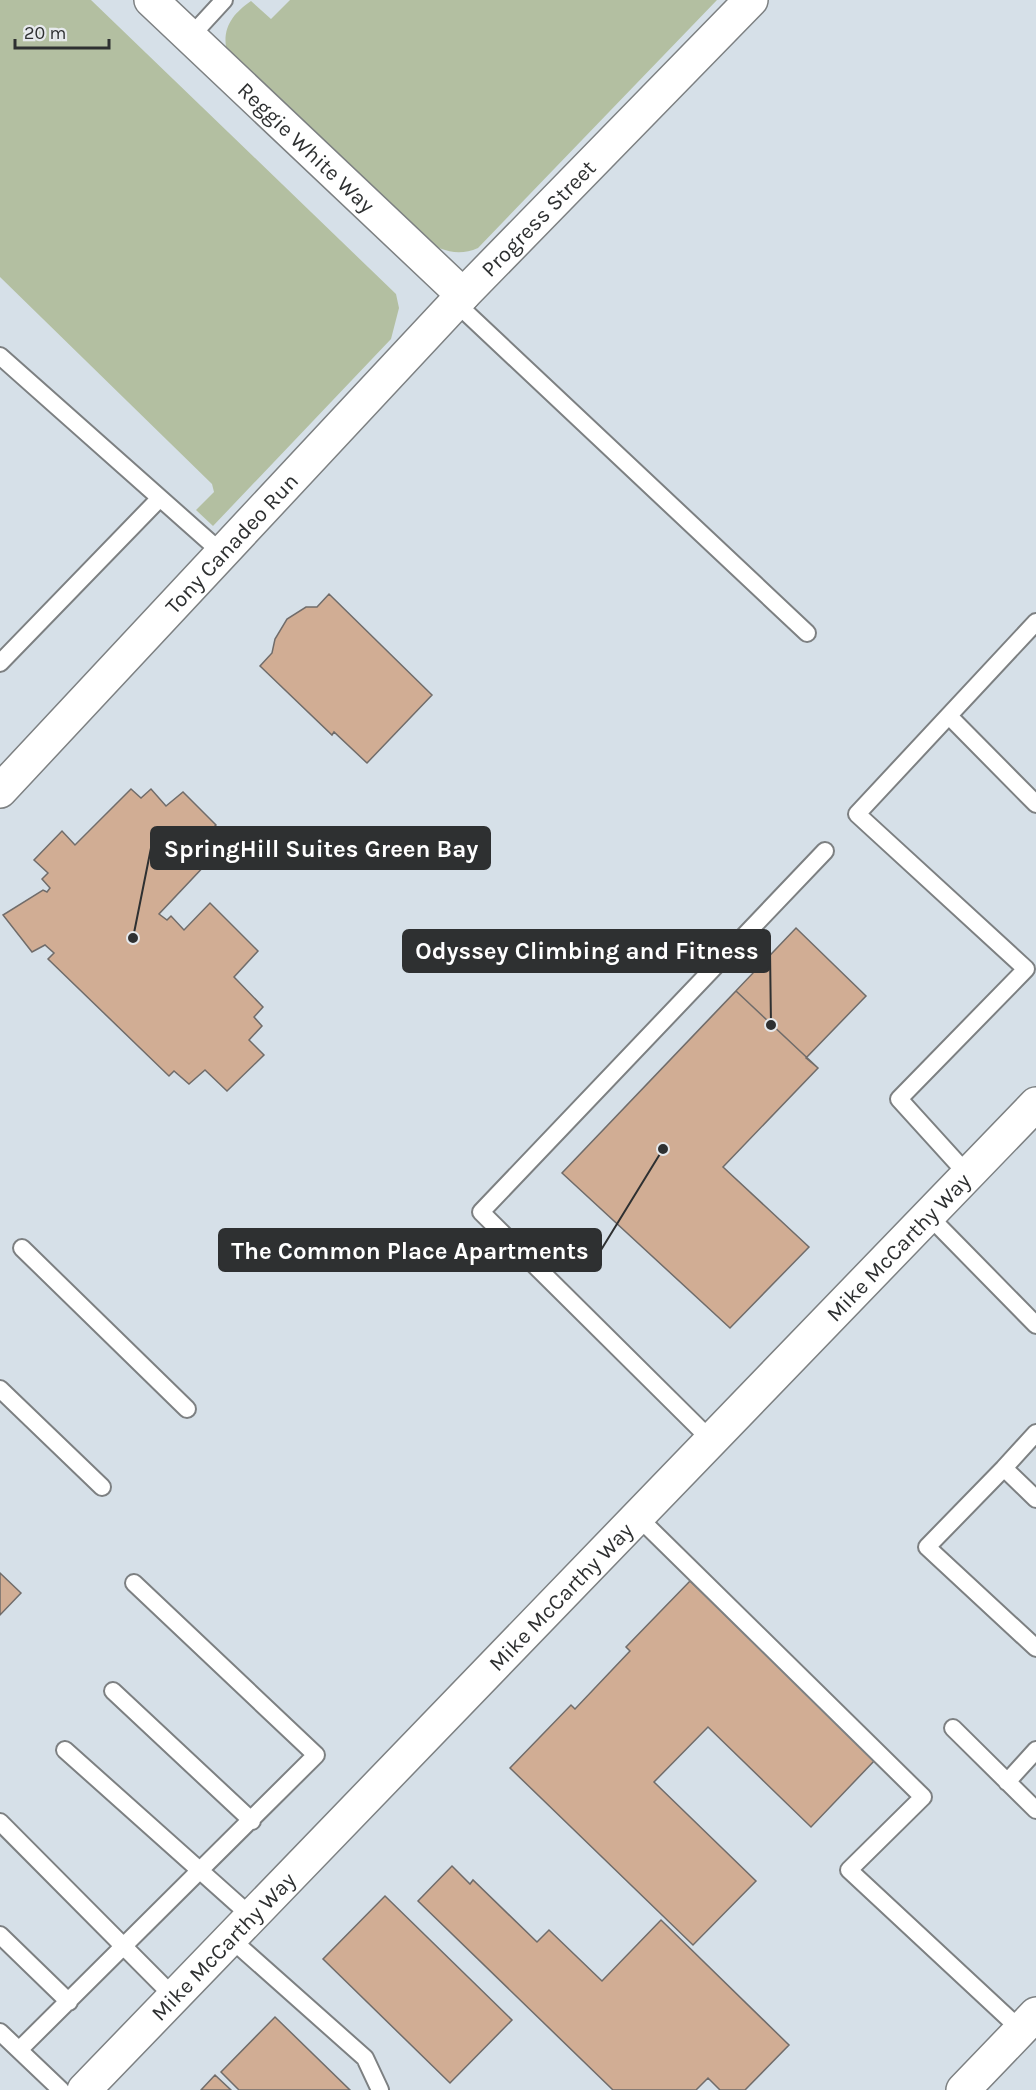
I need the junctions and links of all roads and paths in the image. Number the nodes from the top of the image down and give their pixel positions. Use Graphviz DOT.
graph roads {
  1 [pos="151,0"];
  2 [pos="224,0"];
  3 [pos="751,0"];
  4 [pos="190,37"];
  5 [pos="459,299"];
  6 [pos="0,356"];
  7 [pos="160,498"];
  8 [pos="222,554"];
  9 [pos="1036,622"];
  10 [pos="807,633"];
  11 [pos="0,663"];
  12 [pos="949,716"];
  13 [pos="0,791"];
  14 [pos="1036,804"];
  15 [pos="825,851"];
  16 [pos="1031,974"];
  17 [pos="1036,1104"];
  18 [pos="968,1175"];
  19 [pos="928,1215"];
  20 [pos="22,1248"];
  21 [pos="1036,1325"];
  22 [pos="0,1389"];
  23 [pos="187,1409"];
  24 [pos="1036,1433"];
  25 [pos="711,1440"];
  26 [pos="1004,1468"];
  27 [pos="102,1487"];
  28 [pos="1036,1499"];
  29 [pos="637,1516"];
  30 [pos="134,1583"];
  31 [pos="1036,1648"];
  32 [pos="113,1691"];
  33 [pos="952,1728"];
  34 [pos="65,1750"];
  35 [pos="1036,1750"];
  36 [pos="1007,1782"];
  37 [pos="1036,1810"];
  38 [pos="252,1821"];
  39 [pos="0,1822"];
  40 [pos="200,1873"];
  41 [pos="241,1928"];
  42 [pos="0,1935"];
  43 [pos="125,1948"];
  44 [pos="174,1997"];
  45 [pos="69,2001"];
  46 [pos="1029,2022"];
  47 [pos="0,2032"];
  48 [pos="19,2049"];
  49 [pos="61,2090"];
  50 [pos="84,2090"];
  51 [pos="380,2090"];
  52 [pos="963,2090"];
  1 -- 4 [label="street, Reggie White Way"];
  2 -- 4 [label="lane"];
  3 -- 5 [label="street, Progress Street"];
  4 -- 5 [label="street, Reggie White Way"];
  5 -- 8 [label="street, Tony Canadeo Run"];
  5 -- 10 [label="lane"];
  6 -- 7 [label="lane"];
  7 -- 8 [label="lane"];
  7 -- 11 [label="lane"];
  8 -- 13 [label="street, Tony Canadeo Run"];
  9 -- 12 [label="lane"];
  12 -- 14 [label="lane"];
  12 -- 16 [label="lane"];
  15 -- 25 [label="lane"];
  16 -- 18 [label="lane"];
  17 -- 18 [label="street, Mike McCarthy Way"];
  18 -- 19 [label="street, Mike McCarthy Way"];
  19 -- 21 [label="lane"];
  19 -- 25 [label="street, Mike McCarthy Way"];
  20 -- 23 [label="lane"];
  22 -- 27 [label="lane"];
  24 -- 26 [label="lane"];
  25 -- 29 [label="street, Mike McCarthy Way"];
  26 -- 28 [label="lane"];
  26 -- 31 [label="lane"];
  29 -- 41 [label="street, Mike McCarthy Way"];
  29 -- 46 [label="lane"];
  30 -- 38 [label="lane"];
  32 -- 38 [label="lane"];
  33 -- 36 [label="lane"];
  34 -- 40 [label="lane"];
  35 -- 36 [label="lane"];
  36 -- 37 [label="lane"];
  38 -- 40 [label="lane"];
  39 -- 43 [label="lane"];
  40 -- 41 [label="lane"];
  40 -- 43 [label="lane"];
  41 -- 44 [label="street, Mike McCarthy Way"];
  41 -- 51 [label="lane"];
  42 -- 45 [label="lane"];
  43 -- 44 [label="lane"];
  43 -- 45 [label="lane"];
  44 -- 50 [label="street, Mike McCarthy Way"];
  45 -- 48 [label="lane"];
  46 -- 52 [label="street"];
  47 -- 48 [label="lane"];
  48 -- 49 [label="lane"];
}
